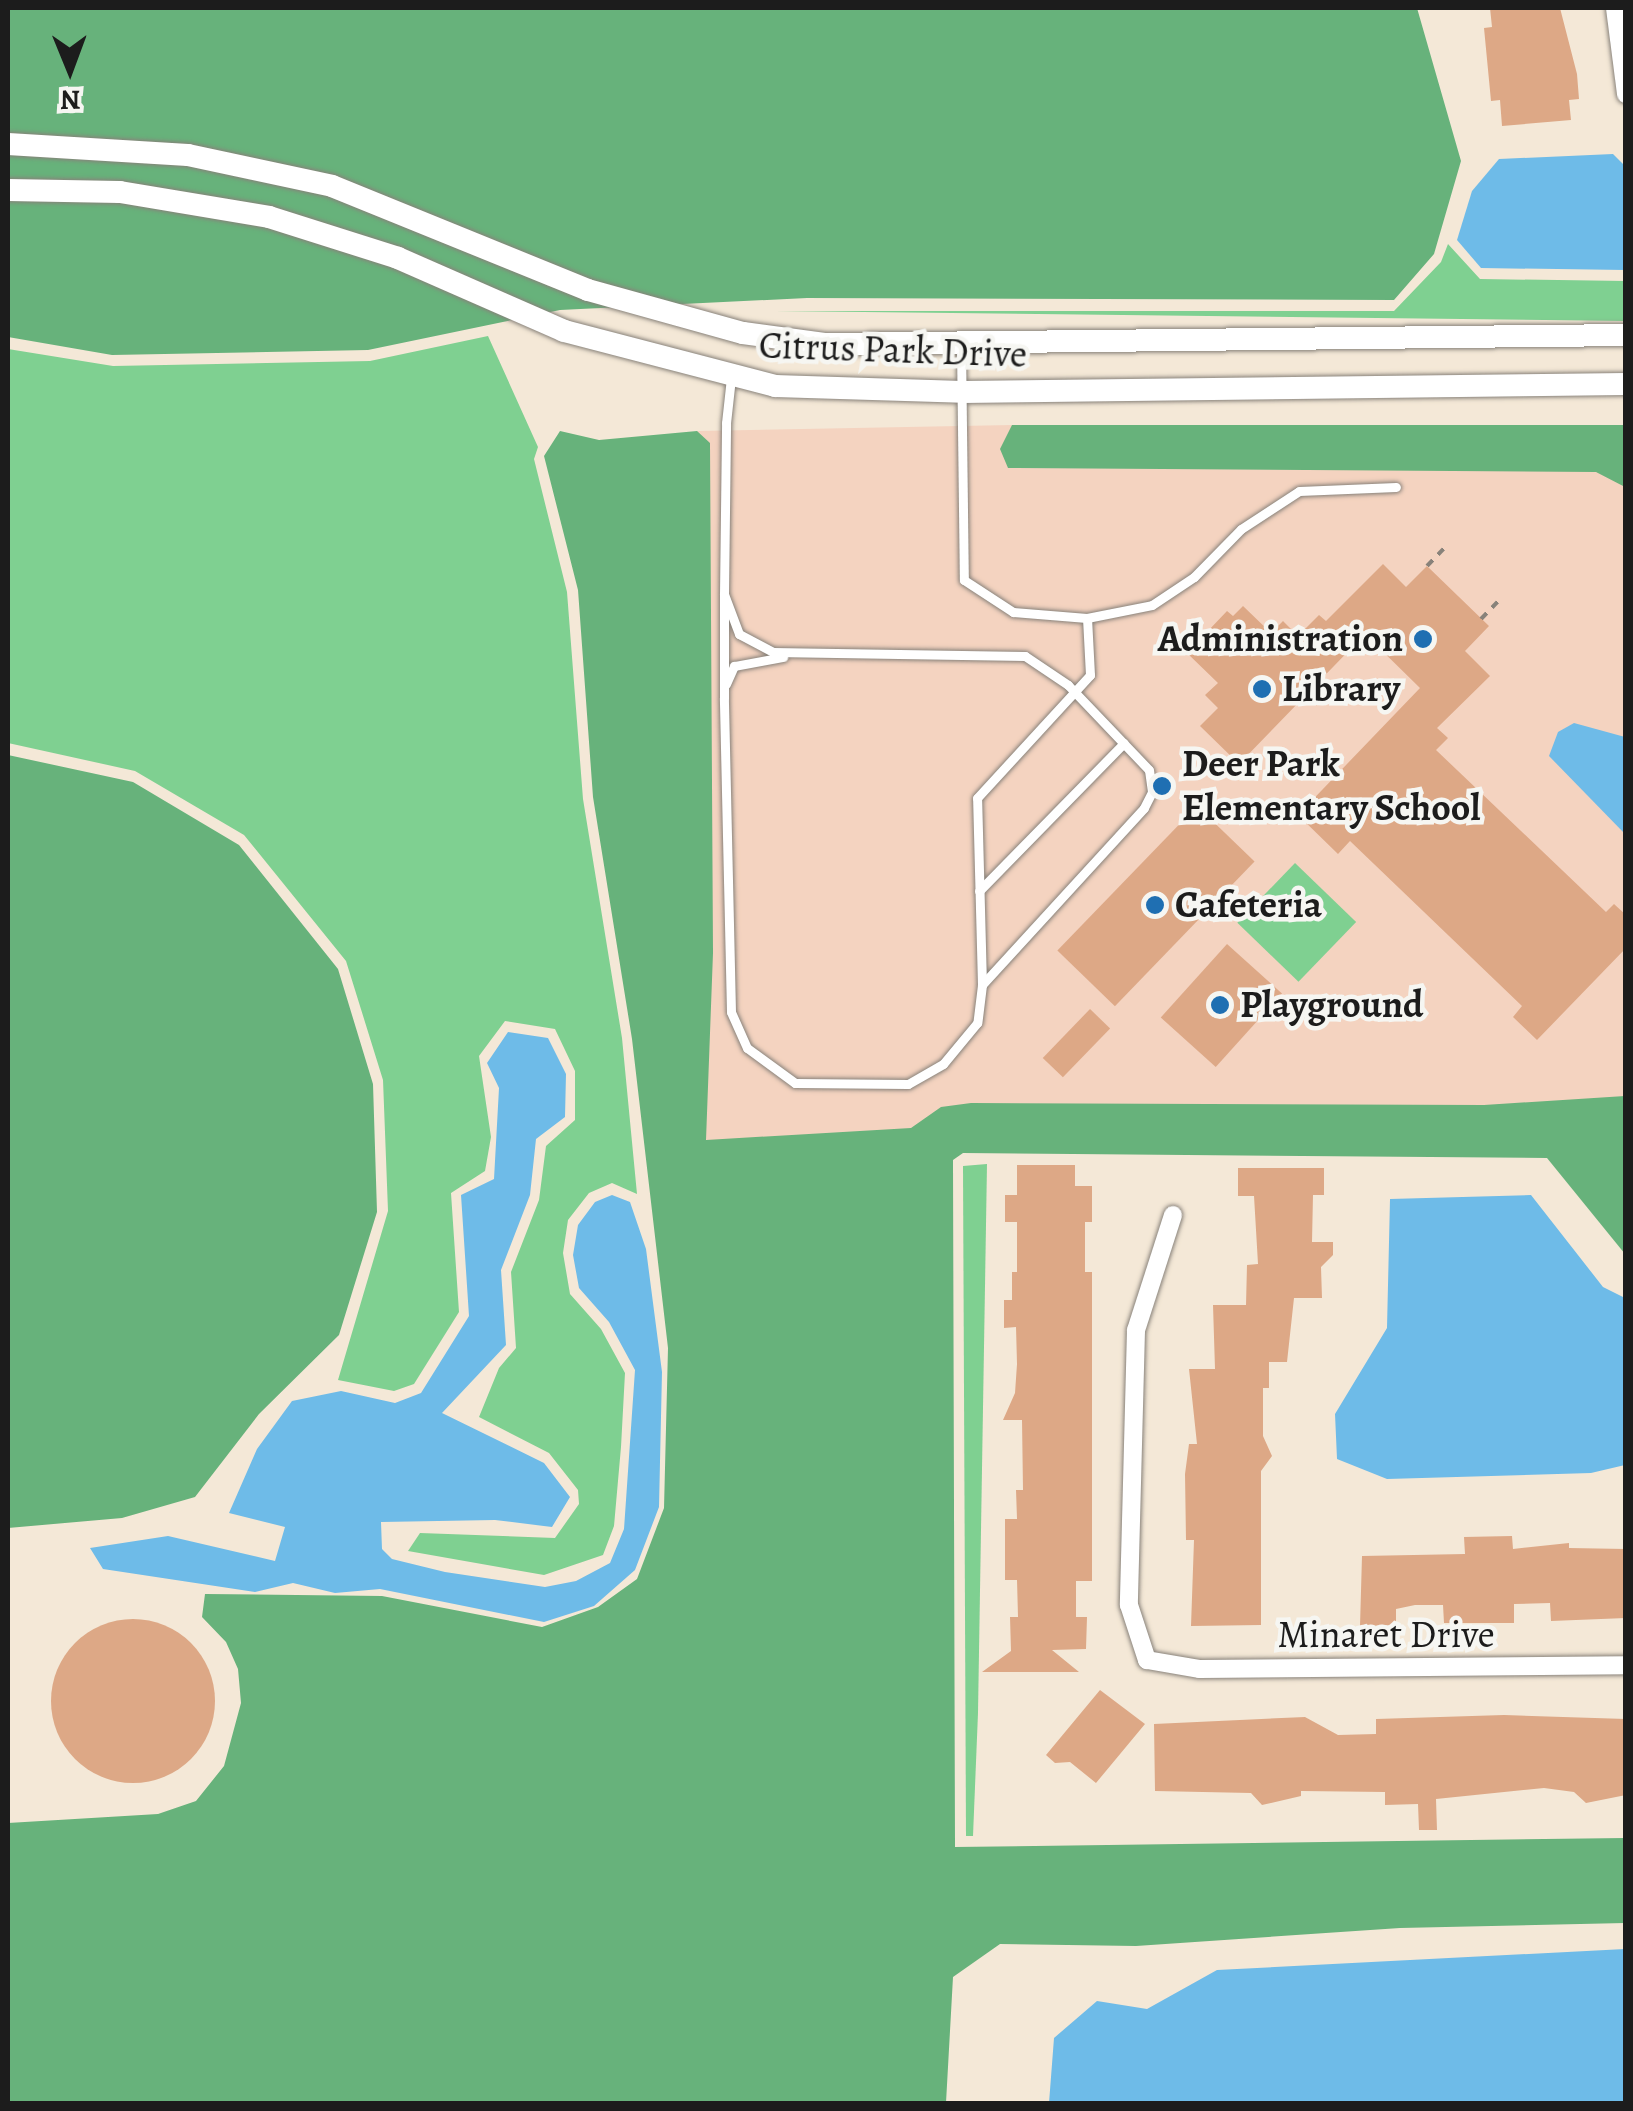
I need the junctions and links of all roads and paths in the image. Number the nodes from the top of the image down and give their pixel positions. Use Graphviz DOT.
graph roads {
  1 [pos="1615,8"];
  2 [pos="1626,94"];
  3 [pos="8,144"];
  4 [pos="8,190"];
  5 [pos="1626,335"];
  6 [pos="961,346"];
  7 [pos="732,378"];
  8 [pos="1626,384"];
  9 [pos="962,392"];
  10 [pos="1396,487"];
  11 [pos="1448,544"];
  12 [pos="1427,566"];
  13 [pos="724,594"];
  14 [pos="1502,597"];
  15 [pos="1087,618"];
  16 [pos="1481,619"];
  17 [pos="815,652"];
  18 [pos="724,688"];
  19 [pos="1076,694"];
  20 [pos="1124,743"];
  21 [pos="980,890"];
  22 [pos="982,985"];
  23 [pos="1173,1215"];
  24 [pos="1626,1665"];
  1 -- 2 [label="street"];
  3 -- 6 [label="street, Citrus Park Drive"];
  4 -- 7 [label="street, Citrus Park Drive"];
  5 -- 6 [label="street, Citrus Park Drive"];
  6 -- 9 [label="lane"];
  7 -- 9 [label="street, Citrus Park Drive"];
  7 -- 13 [label="lane"];
  8 -- 9 [label="street, Citrus Park Drive"];
  9 -- 15 [label="lane"];
  10 -- 15 [label="lane"];
  11 -- 12 [label="path"];
  13 -- 17 [label="lane"];
  13 -- 18 [label="lane"];
  14 -- 16 [label="path"];
  15 -- 19 [label="lane"];
  17 -- 18 [label="lane"];
  17 -- 19 [label="lane"];
  18 -- 22 [label="lane"];
  19 -- 20 [label="lane"];
  19 -- 21 [label="lane"];
  20 -- 21 [label="lane"];
  20 -- 22 [label="lane"];
  21 -- 22 [label="lane"];
  23 -- 24 [label="street, Minaret Drive"];
}
